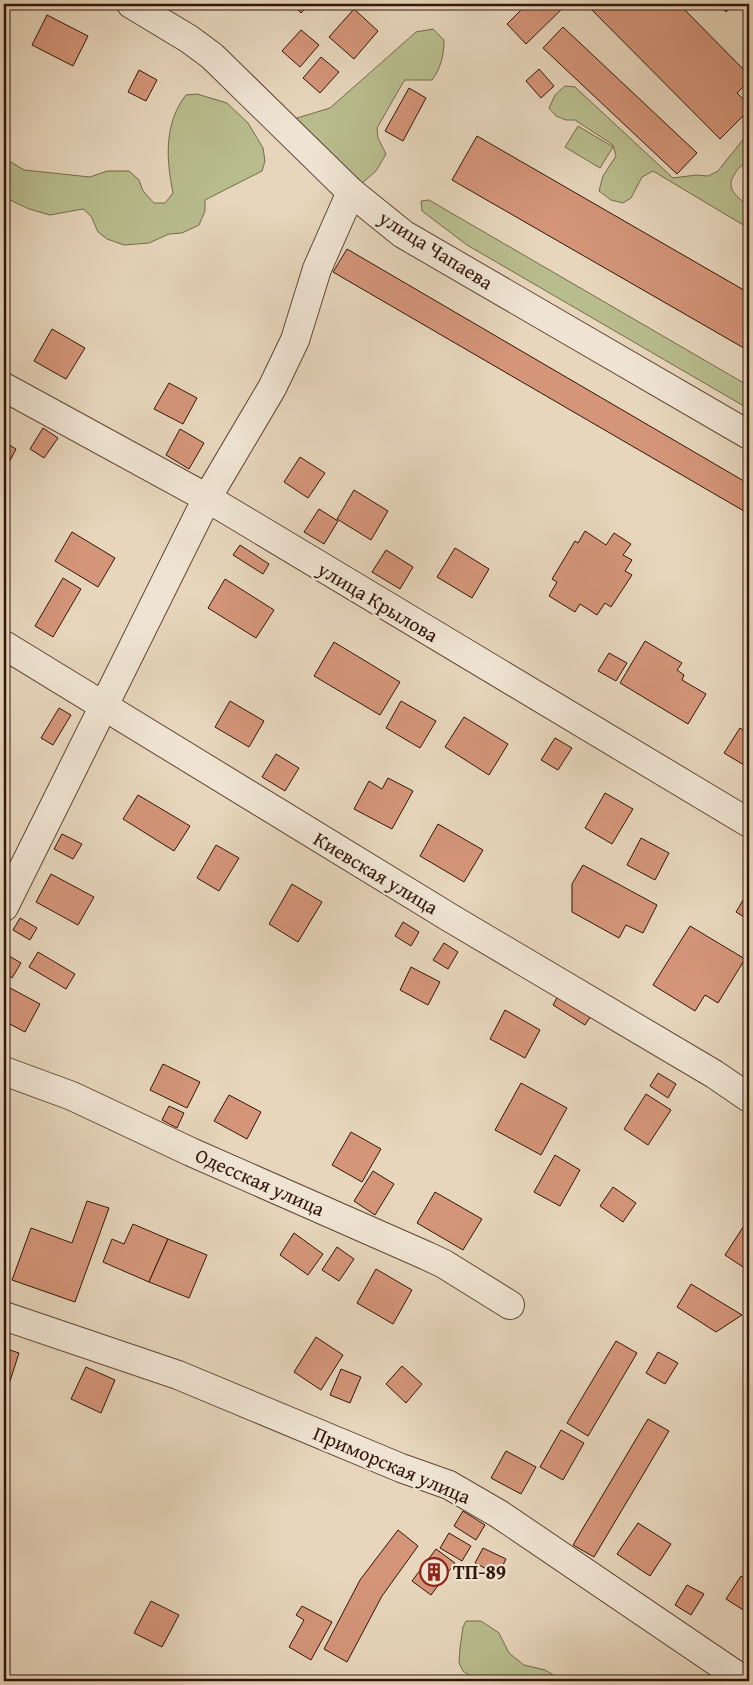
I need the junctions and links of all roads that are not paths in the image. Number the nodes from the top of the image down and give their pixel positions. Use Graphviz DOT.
graph roads {
  1 [pos="131,4"];
  2 [pos="351,192"];
  3 [pos="4,387"];
  4 [pos="749,434"];
  5 [pos="207,498"];
  6 [pos="4,645"];
  7 [pos="105,706"];
  8 [pos="749,823"];
  9 [pos="4,907"];
  10 [pos="4,1070"];
  11 [pos="749,1098"];
  12 [pos="510,1305"];
  13 [pos="4,1316"];
  14 [pos="745,1681"];
  1 -- 2 [label="street, улица Чапаева"];
  2 -- 4 [label="street, улица Чапаева"];
  2 -- 5 [label="street"];
  3 -- 5 [label="street, улица Крылова"];
  5 -- 7 [label="street"];
  5 -- 8 [label="street, улица Крылова"];
  6 -- 7 [label="street, Киевская улица"];
  7 -- 9 [label="street"];
  7 -- 11 [label="street, Киевская улица"];
  10 -- 12 [label="street, Одесская улица"];
  13 -- 14 [label="street, Приморская улица"];
}
